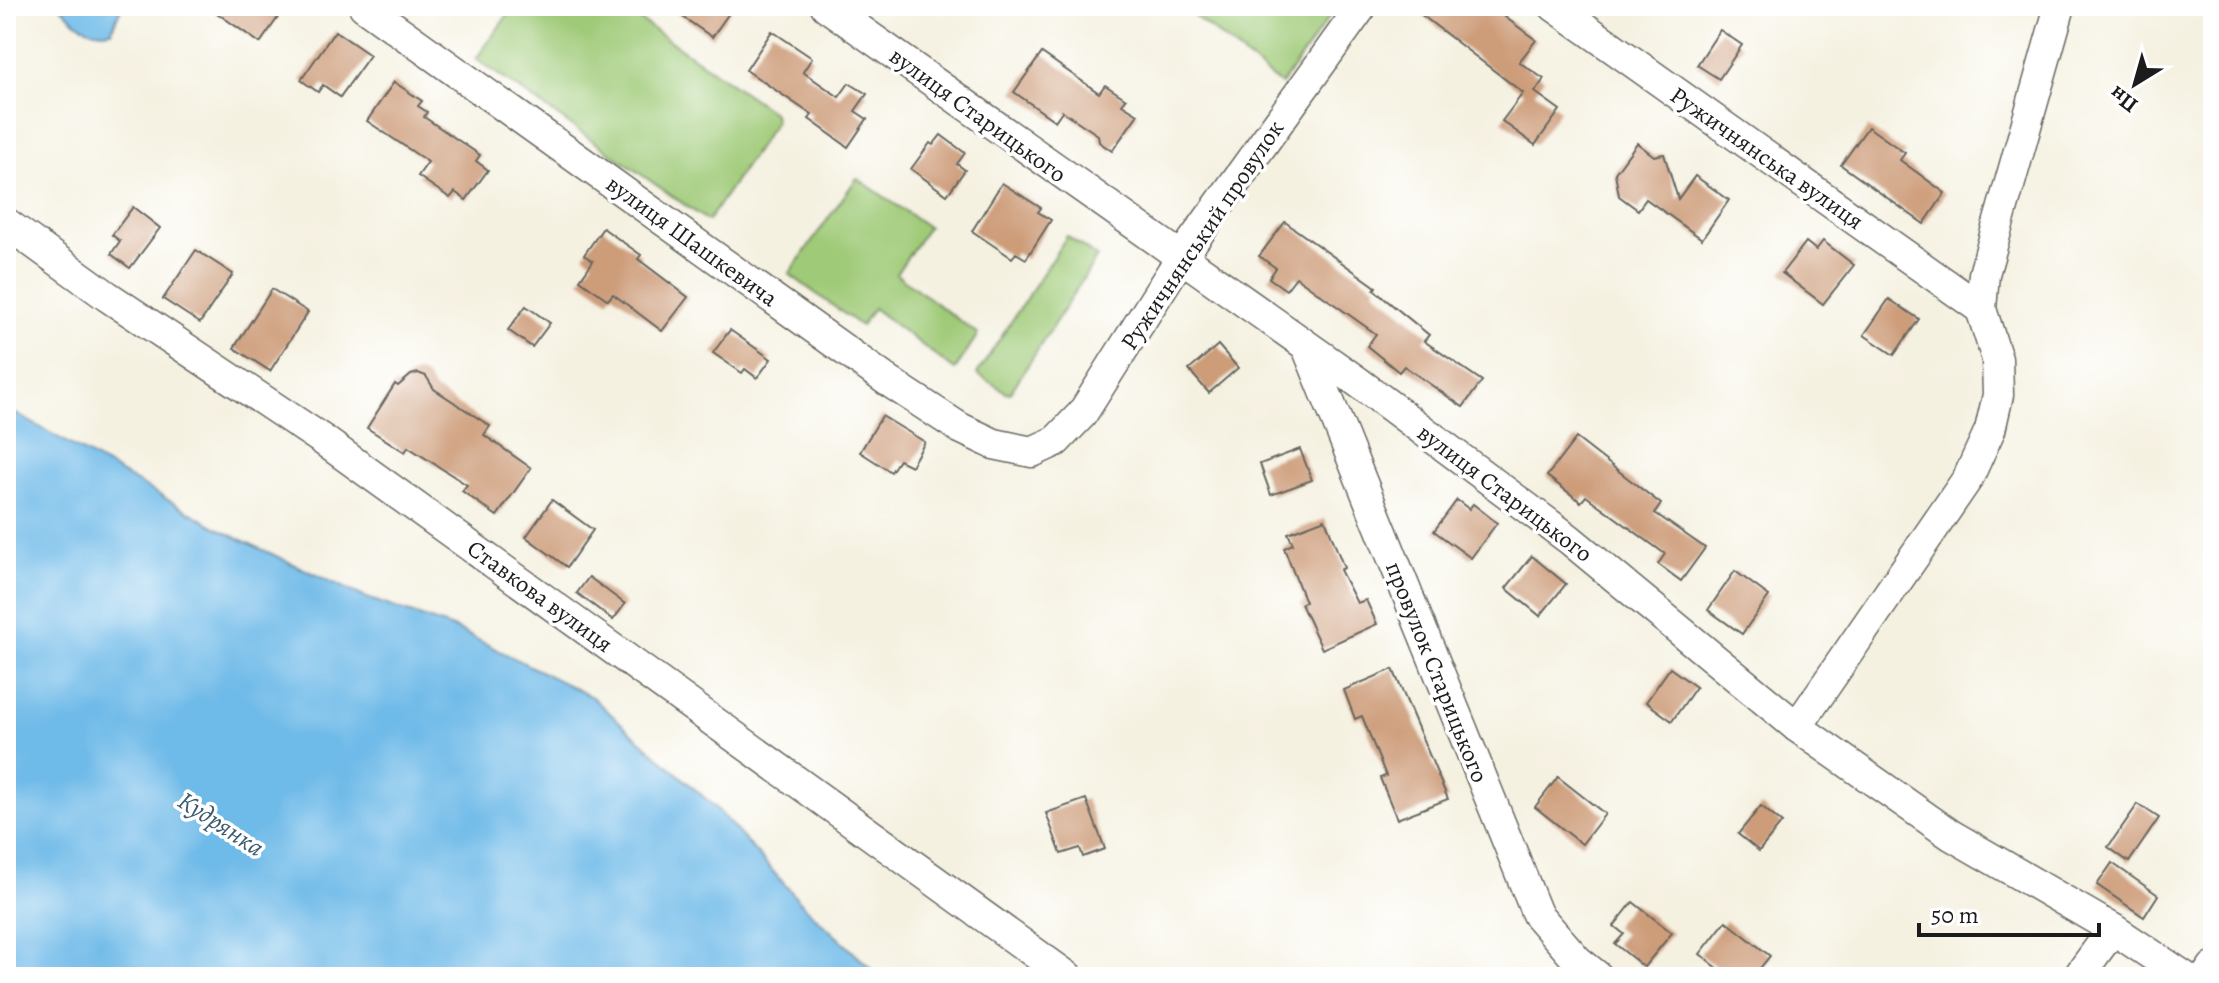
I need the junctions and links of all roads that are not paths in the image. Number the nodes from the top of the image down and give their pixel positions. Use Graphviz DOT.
graph roads {
  1 [pos="364,6"];
  2 [pos="826,6"];
  3 [pos="1362,6"];
  4 [pos="1554,6"];
  5 [pos="2060,6"];
  6 [pos="6,223"];
  7 [pos="1180,259"];
  8 [pos="1981,309"];
  9 [pos="1307,347"];
  10 [pos="1358,382"];
  11 [pos="1332,409"];
  12 [pos="1032,452"];
  13 [pos="1797,727"];
  14 [pos="2113,929"];
  15 [pos="2213,967"];
  16 [pos="1068,977"];
  17 [pos="1598,977"];
  18 [pos="2078,977"];
  19 [pos="2185,977"];
  20 [pos="2206,977"];
  1 -- 12 [label="street, вулиця Шашкевича"];
  2 -- 7 [label="street, вулиця Старицького"];
  3 -- 7 [label="street, Ружичнянський провулок"];
  4 -- 8 [label="street, Ружичнянська вулиця"];
  5 -- 8 [label="street"];
  6 -- 16 [label="street, Ставкова вулиця"];
  7 -- 9 [label="street, вулиця Старицького"];
  7 -- 12 [label="street, Ружичнянський провулок"];
  8 -- 13 [label="street"];
  9 -- 10 [label="street, вулиця Старицького"];
  9 -- 11 [label="street, провулок Старицького"];
  10 -- 11 [label="street"];
  10 -- 13 [label="street, вулиця Старицького"];
  11 -- 17 [label="street, провулок Старицького"];
  13 -- 14 [label="street, вулиця Старицького"];
  14 -- 18 [label="street"];
  14 -- 19 [label="street, вулиця Старицького"];
  15 -- 20 [label="street"];
}
